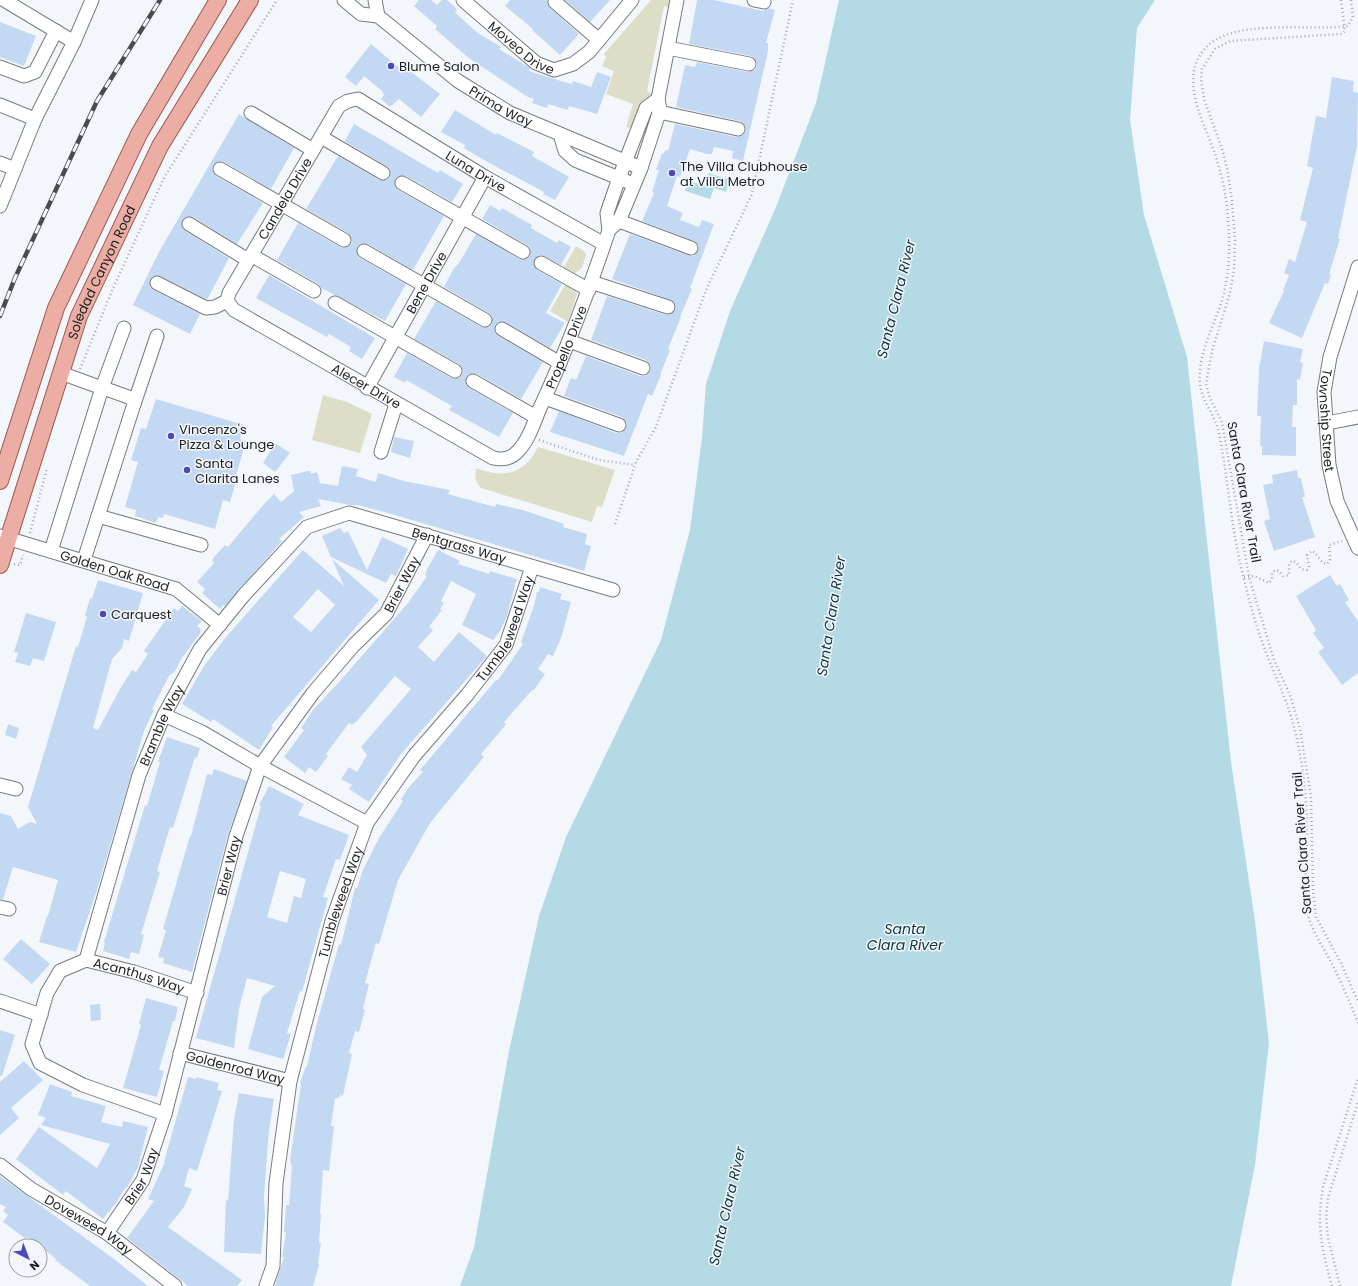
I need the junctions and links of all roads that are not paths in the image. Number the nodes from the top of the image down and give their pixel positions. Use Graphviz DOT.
graph roads {
  1 [pos="4,0"];
  2 [pos="92,0"];
  3 [pos="218,0"];
  4 [pos="250,0"];
  5 [pos="344,0"];
  6 [pos="375,0"];
  7 [pos="464,0"];
  8 [pos="632,0"];
  9 [pos="677,0"];
  10 [pos="555,2"];
  11 [pos="378,16"];
  12 [pos="56,31"];
  13 [pos="599,40"];
  14 [pos="74,42"];
  15 [pos="668,48"];
  16 [pos="749,64"];
  17 [pos="0,67"];
  18 [pos="348,101"];
  19 [pos="0,105"];
  20 [pos="659,106"];
  21 [pos="251,113"];
  22 [pos="35,119"];
  23 [pos="738,129"];
  24 [pos="560,134"];
  25 [pos="321,137"];
  26 [pos="313,150"];
  27 [pos="625,162"];
  28 [pos="0,163"];
  29 [pos="641,168"];
  30 [pos="15,169"];
  31 [pos="220,169"];
  32 [pos="383,173"];
  33 [pos="485,177"];
  34 [pos="619,178"];
  35 [pos="402,182"];
  36 [pos="635,184"];
  37 [pos="281,203"];
  38 [pos="0,206"];
  39 [pos="463,217"];
  40 [pos="619,221"];
  41 [pos="189,224"];
  42 [pos="609,230"];
  43 [pos="344,240"];
  44 [pos="604,244"];
  45 [pos="692,248"];
  46 [pos="364,251"];
  47 [pos="523,252"];
  48 [pos="250,257"];
  49 [pos="541,263"];
  50 [pos="1358,267"];
  51 [pos="157,283"];
  52 [pos="425,286"];
  53 [pos="590,286"];
  54 [pos="314,291"];
  55 [pos="227,301"];
  56 [pos="335,303"];
  57 [pos="668,307"];
  58 [pos="485,320"];
  59 [pos="124,328"];
  60 [pos="502,329"];
  61 [pos="157,336"];
  62 [pos="395,338"];
  63 [pos="569,340"];
  64 [pos="560,363"];
  65 [pos="643,368"];
  66 [pos="455,371"];
  67 [pos="61,372"];
  68 [pos="473,381"];
  69 [pos="102,388"];
  70 [pos="367,388"];
  71 [pos="545,398"];
  72 [pos="134,404"];
  73 [pos="396,404"];
  74 [pos="536,417"];
  75 [pos="1358,417"];
  76 [pos="1327,423"];
  77 [pos="619,425"];
  78 [pos="381,452"];
  79 [pos="511,458"];
  80 [pos="0,481"];
  81 [pos="98,516"];
  82 [pos="306,527"];
  83 [pos="427,535"];
  84 [pos="4,537"];
  85 [pos="1356,541"];
  86 [pos="201,546"];
  87 [pos="51,551"];
  88 [pos="84,560"];
  89 [pos="0,565"];
  90 [pos="532,567"];
  91 [pos="613,590"];
  92 [pos="220,625"];
  93 [pos="164,715"];
  94 [pos="260,766"];
  95 [pos="0,785"];
  96 [pos="16,789"];
  97 [pos="367,823"];
  98 [pos="86,960"];
  99 [pos="197,993"];
  100 [pos="0,1001"];
  101 [pos="41,1015"];
  102 [pos="180,1053"];
  103 [pos="290,1081"];
  104 [pos="165,1114"];
  105 [pos="0,1165"];
  106 [pos="107,1233"];
  107 [pos="175,1286"];
  108 [pos="266,1286"];
  1 -- 12 [label="street"];
  2 -- 14 [label="street"];
  3 -- 80 [label="main road, Soledad Canyon Road"];
  4 -- 67 [label="main road, Soledad Canyon Road"];
  5 -- 11 [label="street, Prima Way"];
  6 -- 11 [label="street"];
  7 -- 13 [label="street, Moveo Drive"];
  8 -- 13 [label="street, Moveo Drive"];
  9 -- 15 [label="street, Propello Drive"];
  10 -- 13 [label="street"];
  11 -- 24 [label="street, Prima Way"];
  12 -- 14 [label="street"];
  12 -- 17 [label="street"];
  14 -- 22 [label="street"];
  15 -- 16 [label="street"];
  15 -- 20 [label="street, Propello Drive"];
  18 -- 25 [label="street, Candela Drive"];
  18 -- 33 [label="street, Luna Drive"];
  19 -- 22 [label="street"];
  20 -- 23 [label="street"];
  20 -- 27 [label="street, Propello Drive"];
  20 -- 29 [label="street, Propello Drive"];
  21 -- 26 [label="street"];
  22 -- 30 [label="street"];
  24 -- 27 [label="street, Prima Way"];
  24 -- 34 [label="street"];
  25 -- 26 [label="street, Candela Drive"];
  25 -- 32 [label="street"];
  26 -- 37 [label="street, Candela Drive"];
  27 -- 29 [label="street, Prima Way"];
  27 -- 34 [label="street, Propello Drive"];
  28 -- 30 [label="street"];
  29 -- 36 [label="street, Propello Drive"];
  30 -- 38 [label="street"];
  31 -- 37 [label="street"];
  33 -- 39 [label="street, Bene Drive"];
  33 -- 44 [label="street, Luna Drive"];
  34 -- 36 [label="street"];
  34 -- 42 [label="street, Propello Drive"];
  35 -- 39 [label="street"];
  36 -- 40 [label="street, Propello Drive"];
  37 -- 43 [label="street"];
  37 -- 48 [label="street, Candela Drive"];
  39 -- 47 [label="street"];
  39 -- 52 [label="street, Bene Drive"];
  40 -- 42 [label="street, Propello Drive"];
  40 -- 45 [label="street"];
  41 -- 48 [label="street"];
  42 -- 44 [label="street, Propello Drive"];
  44 -- 53 [label="street, Propello Drive"];
  46 -- 52 [label="street"];
  48 -- 54 [label="street"];
  48 -- 55 [label="street, Candela Drive"];
  49 -- 53 [label="street"];
  50 -- 76 [label="street, Township Street"];
  51 -- 55 [label="street"];
  52 -- 58 [label="street"];
  52 -- 62 [label="street, Bene Drive"];
  53 -- 57 [label="street"];
  53 -- 63 [label="street, Propello Drive"];
  55 -- 70 [label="street, Alecer Drive"];
  56 -- 62 [label="street"];
  59 -- 69 [label="street"];
  60 -- 64 [label="street"];
  61 -- 72 [label="street"];
  62 -- 66 [label="street"];
  62 -- 70 [label="street, Bene Drive"];
  63 -- 64 [label="street, Propello Drive"];
  63 -- 65 [label="street"];
  64 -- 71 [label="street, Propello Drive"];
  67 -- 69 [label="street"];
  67 -- 84 [label="main road, Soledad Canyon Road"];
  68 -- 74 [label="street"];
  69 -- 72 [label="street"];
  69 -- 87 [label="street"];
  70 -- 73 [label="street, Alecer Drive"];
  71 -- 74 [label="street, Propello Drive"];
  71 -- 77 [label="street"];
  72 -- 81 [label="street"];
  73 -- 78 [label="street"];
  73 -- 79 [label="street, Alecer Drive"];
  74 -- 79 [label="street, Propello Drive"];
  75 -- 76 [label="street"];
  76 -- 85 [label="street, Township Street"];
  81 -- 86 [label="street"];
  81 -- 88 [label="street"];
  82 -- 83 [label="street, Bentgrass Way"];
  82 -- 92 [label="street, Bramble Way"];
  83 -- 90 [label="street, Bentgrass Way"];
  83 -- 94 [label="street, Brier Way"];
  84 -- 87 [label="street, Golden Oak Road"];
  84 -- 89 [label="main road, Soledad Canyon Road"];
  87 -- 88 [label="street, Golden Oak Road"];
  88 -- 92 [label="street, Golden Oak Road"];
  90 -- 91 [label="street, Bentgrass Way"];
  90 -- 97 [label="street, Tumbleweed Way"];
  92 -- 93 [label="street, Bramble Way"];
  93 -- 94 [label="street"];
  93 -- 98 [label="street, Bramble Way"];
  94 -- 97 [label="street"];
  94 -- 99 [label="street, Brier Way"];
  95 -- 96 [label="street"];
  97 -- 103 [label="street, Tumbleweed Way"];
  98 -- 99 [label="street, Acanthus Way"];
  98 -- 101 [label="street, Acanthus Way"];
  99 -- 102 [label="street, Brier Way"];
  100 -- 101 [label="street"];
  101 -- 104 [label="street, Acanthus Way"];
  102 -- 103 [label="street, Goldenrod Way"];
  102 -- 104 [label="street, Brier Way"];
  103 -- 108 [label="street, Tumbleweed Way"];
  104 -- 106 [label="street, Brier Way"];
  105 -- 106 [label="street, Doveweed Way"];
  106 -- 107 [label="street, Doveweed Way"];
}
